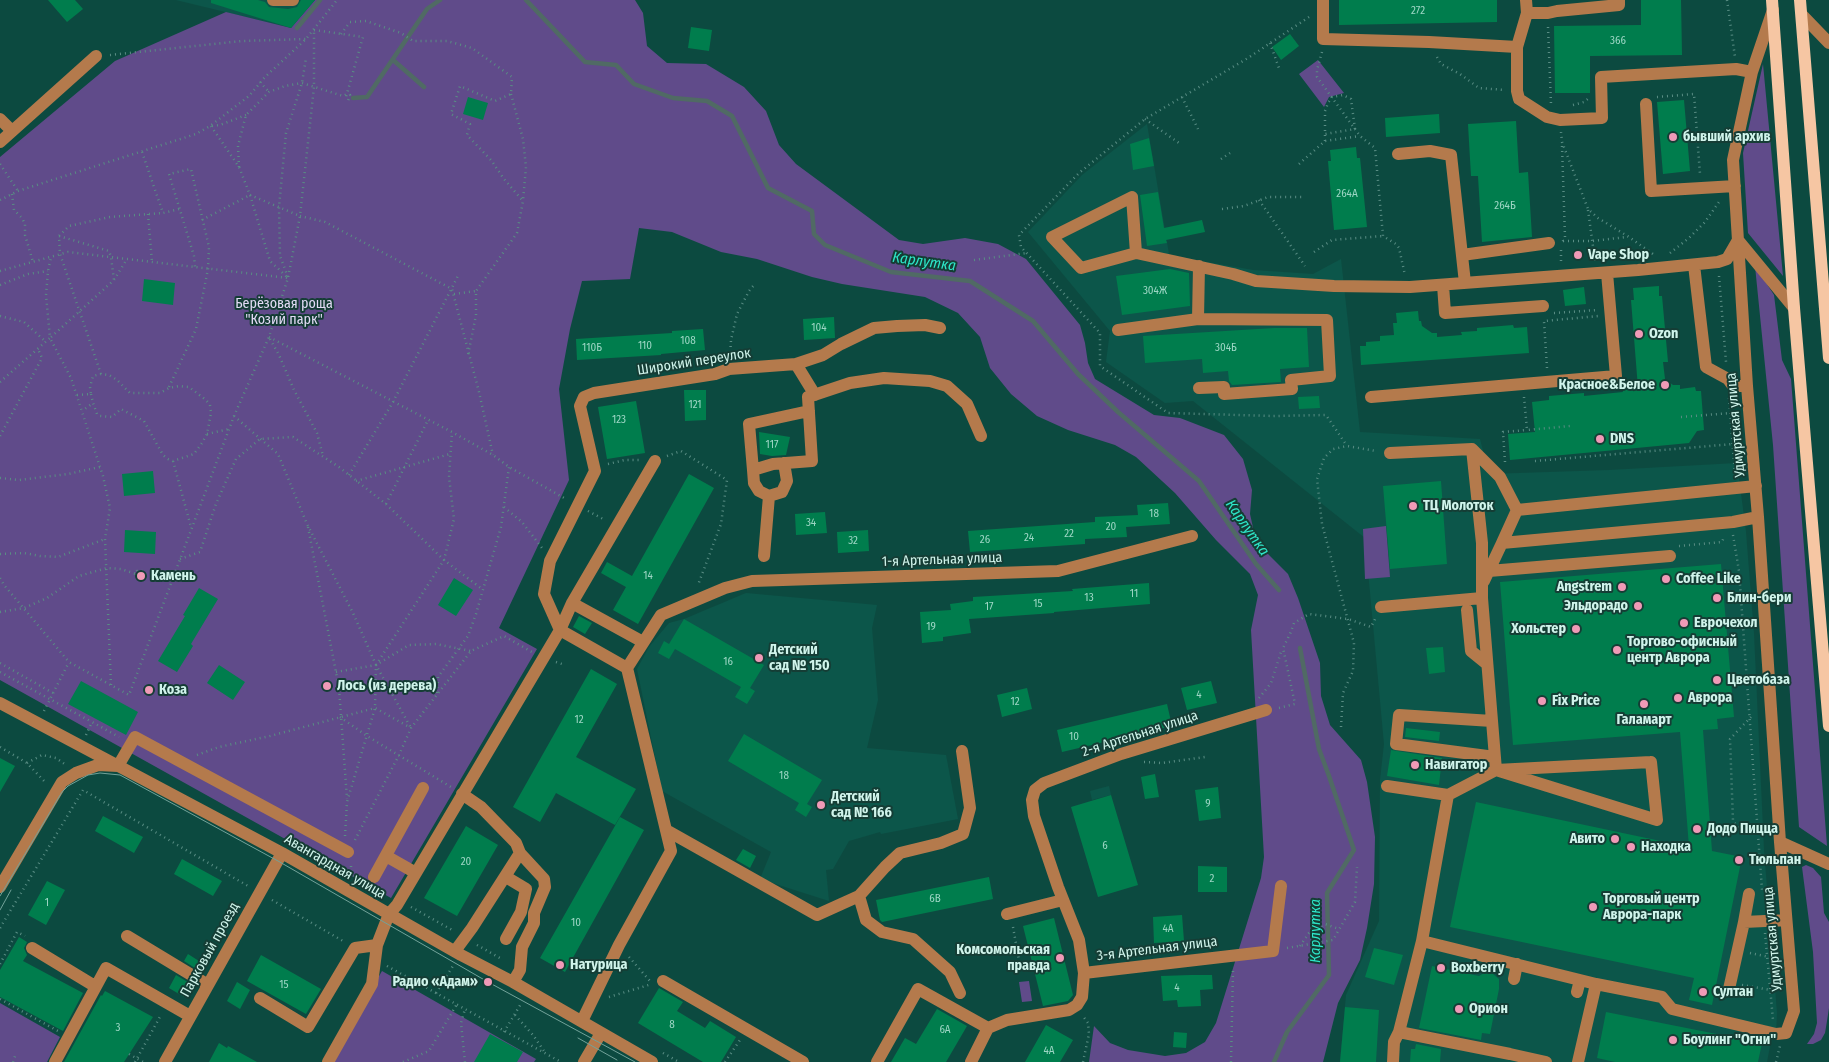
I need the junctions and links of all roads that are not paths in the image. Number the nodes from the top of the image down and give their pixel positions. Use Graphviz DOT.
graph roads {
  1 [pos="273,0"];
  2 [pos="293,0"];
  3 [pos="1323,0"];
  4 [pos="1619,0"];
  5 [pos="1800,0"];
  6 [pos="1772,5"];
  7 [pos="1526,6"];
  8 [pos="1802,14"];
  9 [pos="1829,42"];
  10 [pos="1517,47"];
  11 [pos="96,56"];
  12 [pos="1752,72"];
  13 [pos="1646,104"];
  14 [pos="0,118"];
  15 [pos="11,130"];
  16 [pos="0,142"];
  17 [pos="1398,154"];
  18 [pos="1735,186"];
  19 [pos="1738,240"];
  20 [pos="1549,243"];
  21 [pos="1136,253"];
  22 [pos="1462,255"];
  23 [pos="1694,265"];
  24 [pos="1199,266"];
  25 [pos="1607,273"];
  26 [pos="1465,283"];
  27 [pos="1443,284"];
  28 [pos="1543,306"];
  29 [pos="1794,308"];
  30 [pos="1198,319"];
  31 [pos="940,328"];
  32 [pos="1118,330"];
  33 [pos="1829,358"];
  34 [pos="796,364"];
  35 [pos="1747,386"];
  36 [pos="1199,388"];
  37 [pos="815,394"];
  38 [pos="1370,397"];
  39 [pos="809,411"];
  40 [pos="981,436"];
  41 [pos="1472,449"];
  42 [pos="1390,453"];
  43 [pos="655,461"];
  44 [pos="784,463"];
  45 [pos="753,470"];
  46 [pos="1756,486"];
  47 [pos="769,496"];
  48 [pos="1517,510"];
  49 [pos="1758,517"];
  50 [pos="1192,536"];
  51 [pos="1502,543"];
  52 [pos="764,556"];
  53 [pos="1670,556"];
  54 [pos="1489,570"];
  55 [pos="1482,592"];
  56 [pos="572,603"];
  57 [pos="1381,607"];
  58 [pos="1467,610"];
  59 [pos="560,630"];
  60 [pos="643,642"];
  61 [pos="1487,664"];
  62 [pos="628,668"];
  63 [pos="0,703"];
  64 [pos="1266,710"];
  65 [pos="1492,720"];
  66 [pos="1829,726"];
  67 [pos="962,751"];
  68 [pos="1495,757"];
  69 [pos="118,766"];
  70 [pos="1496,770"];
  71 [pos="1386,786"];
  72 [pos="424,788"];
  73 [pos="462,794"];
  74 [pos="1448,795"];
  75 [pos="666,830"];
  76 [pos="1780,842"];
  77 [pos="348,852"];
  78 [pos="282,853"];
  79 [pos="520,853"];
  80 [pos="386,856"];
  81 [pos="1829,864"];
  82 [pos="416,873"];
  83 [pos="506,876"];
  84 [pos="374,877"];
  85 [pos="1282,886"];
  86 [pos="0,887"];
  87 [pos="1749,894"];
  88 [pos="859,896"];
  89 [pos="1063,900"];
  90 [pos="393,910"];
  91 [pos="1009,913"];
  92 [pos="1786,920"];
  93 [pos="1744,922"];
  94 [pos="127,936"];
  95 [pos="506,940"];
  96 [pos="1422,941"];
  97 [pos="377,945"];
  98 [pos="32,948"];
  99 [pos="458,953"];
  100 [pos="1517,964"];
  101 [pos="1084,973"];
  102 [pos="1514,979"];
  103 [pos="513,982"];
  104 [pos="658,982"];
  105 [pos="1596,984"];
  106 [pos="93,985"];
  107 [pos="208,985"];
  108 [pos="1729,989"];
  109 [pos="960,993"];
  110 [pos="260,998"];
  111 [pos="190,1016"];
  112 [pos="582,1021"];
  113 [pos="988,1028"];
  114 [pos="1399,1032"];
  115 [pos="601,1033"];
  116 [pos="1518,1059"];
  117 [pos="55,1062"];
  118 [pos="164,1062"];
  119 [pos="328,1062"];
  120 [pos="584,1062"];
  121 [pos="652,1062"];
  122 [pos="803,1062"];
  123 [pos="877,1062"];
  124 [pos="971,1062"];
  125 [pos="1393,1062"];
  126 [pos="1546,1062"];
  127 [pos="1578,1062"];
  1 -- 2 [label="street"];
  3 -- 10 [label="street"];
  4 -- 7 [label="street"];
  5 -- 8 [label="main road"];
  6 -- 12 [label="street, Удмуртская улица"];
  6 -- 29 [label="main road, Удмуртская улица"];
  7 -- 10 [label="street"];
  8 -- 9 [label="street"];
  8 -- 33 [label="main road"];
  10 -- 12 [label="street"];
  11 -- 15 [label="street"];
  12 -- 18 [label="street, Удмуртская улица"];
  13 -- 18 [label="street"];
  14 -- 15 [label="street"];
  15 -- 16 [label="street"];
  17 -- 22 [label="street"];
  18 -- 19 [label="street, Удмуртская улица"];
  19 -- 23 [label="street"];
  19 -- 29 [label="street"];
  19 -- 35 [label="street, Удмуртская улица"];
  20 -- 22 [label="street"];
  21 -- 21 [label="street"];
  21 -- 24 [label="street"];
  22 -- 26 [label="street"];
  23 -- 25 [label="street"];
  23 -- 35 [label="street"];
  24 -- 27 [label="street"];
  24 -- 30 [label="street"];
  25 -- 26 [label="street"];
  25 -- 38 [label="street"];
  26 -- 27 [label="street"];
  27 -- 28 [label="street"];
  29 -- 66 [label="main road, Удмуртская улица"];
  30 -- 32 [label="street"];
  30 -- 36 [label="street"];
  31 -- 34 [label="street, Широкий переулок"];
  34 -- 37 [label="street"];
  34 -- 59 [label="street, Широкий переулок"];
  35 -- 46 [label="street, Удмуртская улица"];
  37 -- 39 [label="street"];
  37 -- 40 [label="street"];
  39 -- 44 [label="street"];
  39 -- 45 [label="street"];
  41 -- 42 [label="street"];
  41 -- 48 [label="street"];
  41 -- 55 [label="street"];
  43 -- 56 [label="street"];
  44 -- 45 [label="street"];
  44 -- 47 [label="street"];
  45 -- 47 [label="street"];
  46 -- 48 [label="street"];
  46 -- 49 [label="street, Удмуртская улица"];
  47 -- 52 [label="street"];
  48 -- 51 [label="street"];
  49 -- 51 [label="street"];
  49 -- 76 [label="street, Удмуртская улица"];
  50 -- 60 [label="street, 1-я Артельная улица"];
  51 -- 54 [label="street"];
  53 -- 54 [label="street"];
  54 -- 55 [label="street"];
  55 -- 57 [label="street"];
  55 -- 61 [label="street"];
  56 -- 59 [label="street"];
  56 -- 60 [label="street"];
  58 -- 61 [label="street"];
  59 -- 62 [label="street"];
  59 -- 73 [label="street"];
  60 -- 62 [label="street, 1-я Артельная улица"];
  61 -- 65 [label="street"];
  62 -- 75 [label="street"];
  63 -- 69 [label="street, Авангардная улица"];
  64 -- 89 [label="street, 2-я Артельная улица"];
  65 -- 68 [label="street"];
  65 -- 68 [label="street"];
  67 -- 88 [label="street"];
  68 -- 70 [label="street"];
  69 -- 77 [label="street"];
  69 -- 78 [label="street, Авангардная улица"];
  69 -- 86 [label="street"];
  70 -- 70 [label="street"];
  70 -- 74 [label="street"];
  71 -- 74 [label="street"];
  72 -- 80 [label="street"];
  73 -- 79 [label="street"];
  73 -- 82 [label="street"];
  74 -- 96 [label="street"];
  75 -- 88 [label="street"];
  75 -- 112 [label="street"];
  76 -- 81 [label="street"];
  76 -- 92 [label="street, Удмуртская улица"];
  78 -- 90 [label="street, Авангардная улица"];
  78 -- 107 [label="street, Парковый проезд"];
  79 -- 83 [label="street"];
  79 -- 103 [label="street"];
  80 -- 82 [label="street"];
  80 -- 84 [label="street"];
  82 -- 90 [label="street"];
  83 -- 95 [label="street"];
  83 -- 99 [label="street"];
  85 -- 101 [label="street, 3-я Артельная улица"];
  87 -- 93 [label="street"];
  88 -- 109 [label="street"];
  89 -- 91 [label="street"];
  89 -- 101 [label="street"];
  90 -- 97 [label="street"];
  90 -- 99 [label="street, Авангардная улица"];
  92 -- 93 [label="street"];
  92 -- 105 [label="street, Удмуртская улица"];
  93 -- 108 [label="street"];
  94 -- 107 [label="street"];
  96 -- 100 [label="street"];
  96 -- 114 [label="street"];
  97 -- 110 [label="street"];
  97 -- 119 [label="street"];
  98 -- 106 [label="street"];
  99 -- 103 [label="street, Авангардная улица"];
  100 -- 102 [label="street"];
  100 -- 105 [label="street"];
  101 -- 113 [label="street"];
  103 -- 112 [label="street, Авангардная улица"];
  104 -- 122 [label="street"];
  105 -- 127 [label="street"];
  107 -- 111 [label="street, Парковый проезд"];
  111 -- 117 [label="street"];
  111 -- 118 [label="street, Парковый проезд"];
  112 -- 115 [label="street, Авангардная улица"];
  113 -- 123 [label="street"];
  113 -- 124 [label="street"];
  114 -- 116 [label="street"];
  114 -- 125 [label="street"];
  115 -- 120 [label="street"];
  115 -- 121 [label="street, Авангардная улица"];
  116 -- 126 [label="street"];
}
